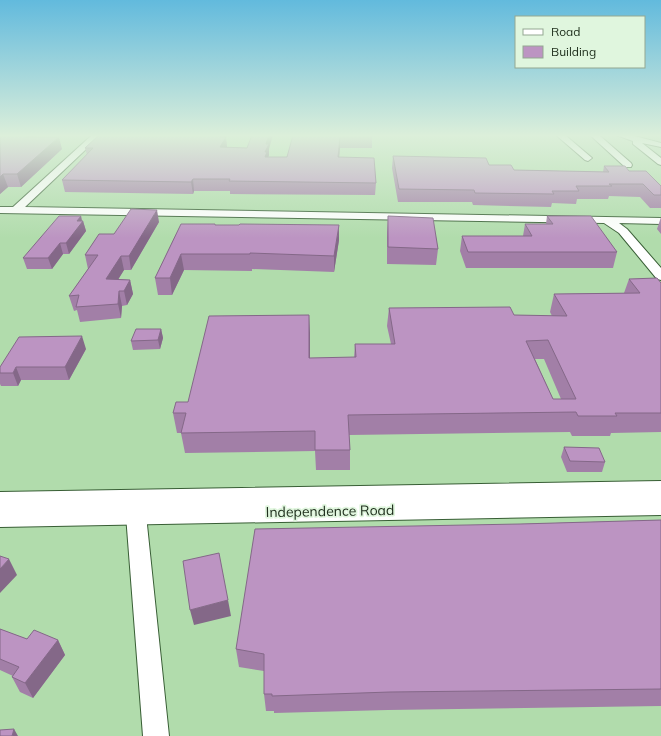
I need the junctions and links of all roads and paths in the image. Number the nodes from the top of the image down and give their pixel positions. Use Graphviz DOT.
graph roads {
  1 [pos="60,169"];
  2 [pos="0,210"];
  3 [pos="16,210"];
  4 [pos="607,221"];
  5 [pos="661,221"];
  6 [pos="659,271"];
  7 [pos="661,490"];
  8 [pos="0,501"];
  9 [pos="661,506"];
  10 [pos="136,515"];
  11 [pos="0,517"];
  12 [pos="156,736"];
  1 -- 3 [label="street"];
  2 -- 3 [label="street"];
  3 -- 4 [label="street"];
  4 -- 5 [label="street"];
  4 -- 6 [label="street"];
  7 -- 8 [label="main road, Independence Road"];
  9 -- 10 [label="main road, Independence Road"];
  10 -- 11 [label="main road, Independence Road"];
  10 -- 12 [label="street"];
}
